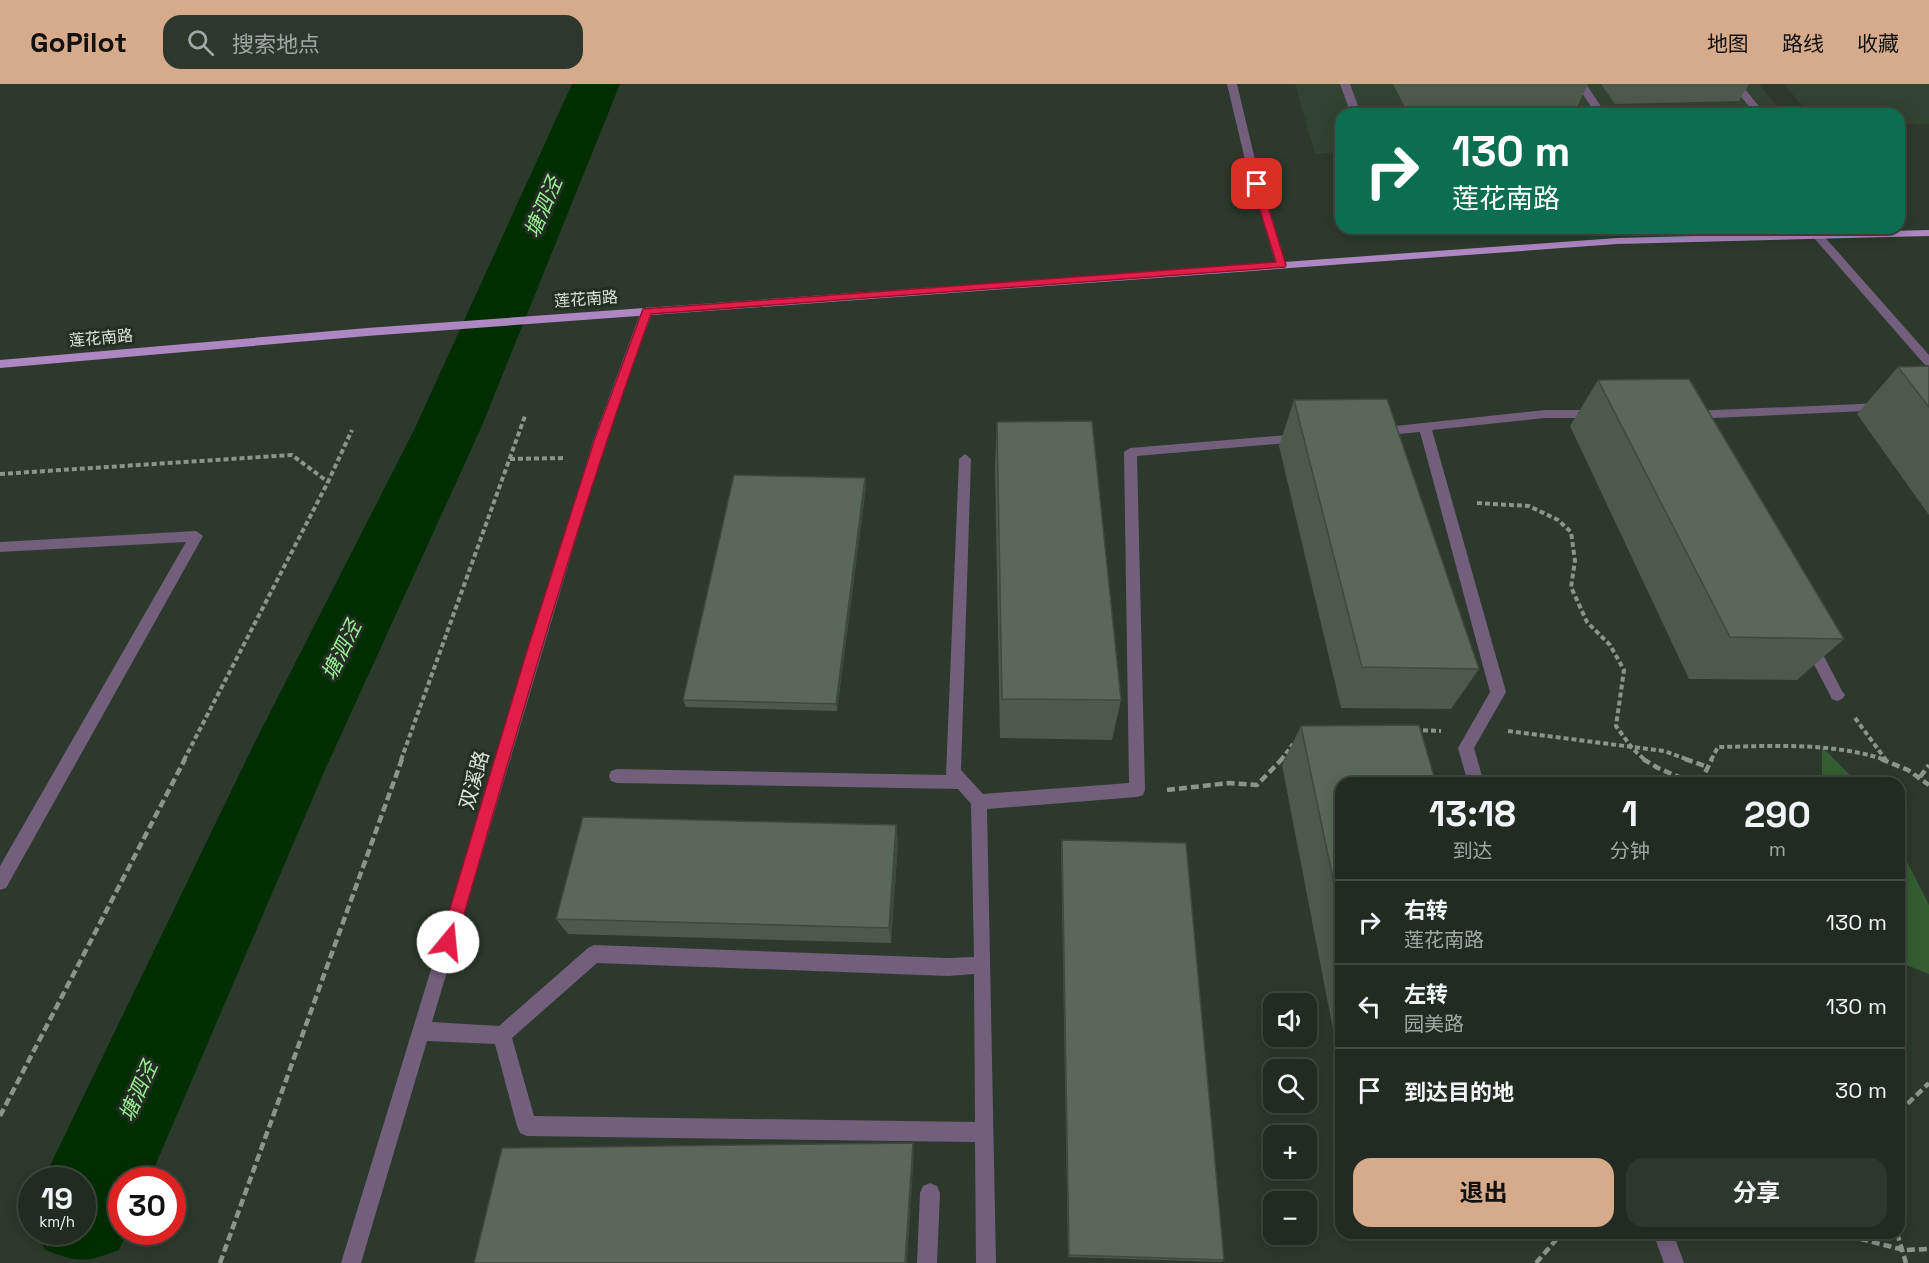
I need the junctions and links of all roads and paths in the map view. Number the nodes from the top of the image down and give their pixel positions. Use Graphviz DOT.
graph roads {
  1 [pos="1232,84"];
  2 [pos="1345,84"];
  3 [pos="1581,84"];
  4 [pos="1736,84"];
  5 [pos="1354,108"];
  6 [pos="1597,108"];
  7 [pos="1755,108"];
  8 [pos="1929,233"];
  9 [pos="1892,234"];
  10 [pos="1905,234"];
  11 [pos="1818,236"];
  12 [pos="1281,265"];
  13 [pos="646,311"];
  14 [pos="1929,362"];
  15 [pos="0,364"];
  16 [pos="1893,407"];
  17 [pos="1613,414"];
  18 [pos="525,416"];
  19 [pos="1690,419"];
  20 [pos="1425,428"];
  21 [pos="352,430"];
  22 [pos="1366,433"];
  23 [pos="1307,438"];
  24 [pos="567,458"];
  25 [pos="510,459"];
  26 [pos="965,459"];
  27 [pos="0,474"];
  28 [pos="328,482"];
  29 [pos="1447,504"];
  30 [pos="0,547"];
  31 [pos="1805,633"];
  32 [pos="1837,695"];
  33 [pos="1411,730"];
  34 [pos="1475,731"];
  35 [pos="1296,741"];
  36 [pos="1887,760"];
  37 [pos="1929,765"];
  38 [pos="1708,767"];
  39 [pos="616,776"];
  40 [pos="1474,777"];
  41 [pos="1678,777"];
  42 [pos="1703,777"];
  43 [pos="1920,777"];
  44 [pos="962,782"];
  45 [pos="1929,785"];
  46 [pos="1137,790"];
  47 [pos="979,802"];
  48 [pos="0,882"];
  49 [pos="983,965"];
  50 [pos="422,1031"];
  51 [pos="502,1035"];
  52 [pos="1929,1083"];
  53 [pos="1905,1106"];
  54 [pos="0,1116"];
  55 [pos="985,1132"];
  56 [pos="930,1193"];
  57 [pos="1557,1239"];
  58 [pos="1665,1239"];
  59 [pos="1861,1239"];
  60 [pos="1899,1239"];
  61 [pos="1929,1249"];
  62 [pos="1904,1250"];
  63 [pos="220,1263"];
  64 [pos="351,1263"];
  65 [pos="927,1263"];
  66 [pos="986,1263"];
  67 [pos="1536,1263"];
  68 [pos="1674,1263"];
  69 [pos="1906,1263"];
  1 -- 12 [label="street"];
  2 -- 5 [label="street"];
  3 -- 6 [label="street"];
  4 -- 7 [label="street"];
  8 -- 10 [label="main road, 莲花南路"];
  9 -- 11 [label="main road, 莲花南路"];
  11 -- 12 [label="main road, 莲花南路"];
  11 -- 14 [label="street"];
  12 -- 13 [label="main road, 莲花南路"];
  13 -- 15 [label="main road, 莲花南路"];
  13 -- 50 [label="street, 双溪路"];
  16 -- 19 [label="street"];
  17 -- 20 [label="street"];
  18 -- 25 [label="path"];
  20 -- 22 [label="street"];
  20 -- 29 [label="street"];
  21 -- 28 [label="path"];
  23 -- 46 [label="street"];
  24 -- 25 [label="path"];
  25 -- 63 [label="path"];
  26 -- 44 [label="street"];
  27 -- 28 [label="path"];
  28 -- 54 [label="path"];
  29 -- 34 [label="street"];
  29 -- 41 [label="path"];
  30 -- 48 [label="street"];
  31 -- 32 [label="street"];
  32 -- 36 [label="path"];
  33 -- 34 [label="path"];
  34 -- 38 [label="path"];
  34 -- 40 [label="street"];
  35 -- 46 [label="path"];
  36 -- 38 [label="path"];
  36 -- 43 [label="path"];
  37 -- 43 [label="path"];
  38 -- 42 [label="path"];
  39 -- 44 [label="street"];
  43 -- 45 [label="path"];
  44 -- 47 [label="street"];
  46 -- 47 [label="street"];
  47 -- 49 [label="street"];
  49 -- 51 [label="street"];
  49 -- 55 [label="street"];
  50 -- 51 [label="street"];
  50 -- 64 [label="street, 双溪路"];
  51 -- 55 [label="street"];
  52 -- 53 [label="path"];
  55 -- 66 [label="street"];
  56 -- 65 [label="street"];
  57 -- 67 [label="path"];
  58 -- 68 [label="street"];
  59 -- 62 [label="path"];
  60 -- 62 [label="path"];
  61 -- 62 [label="path"];
  62 -- 69 [label="path"];
}
